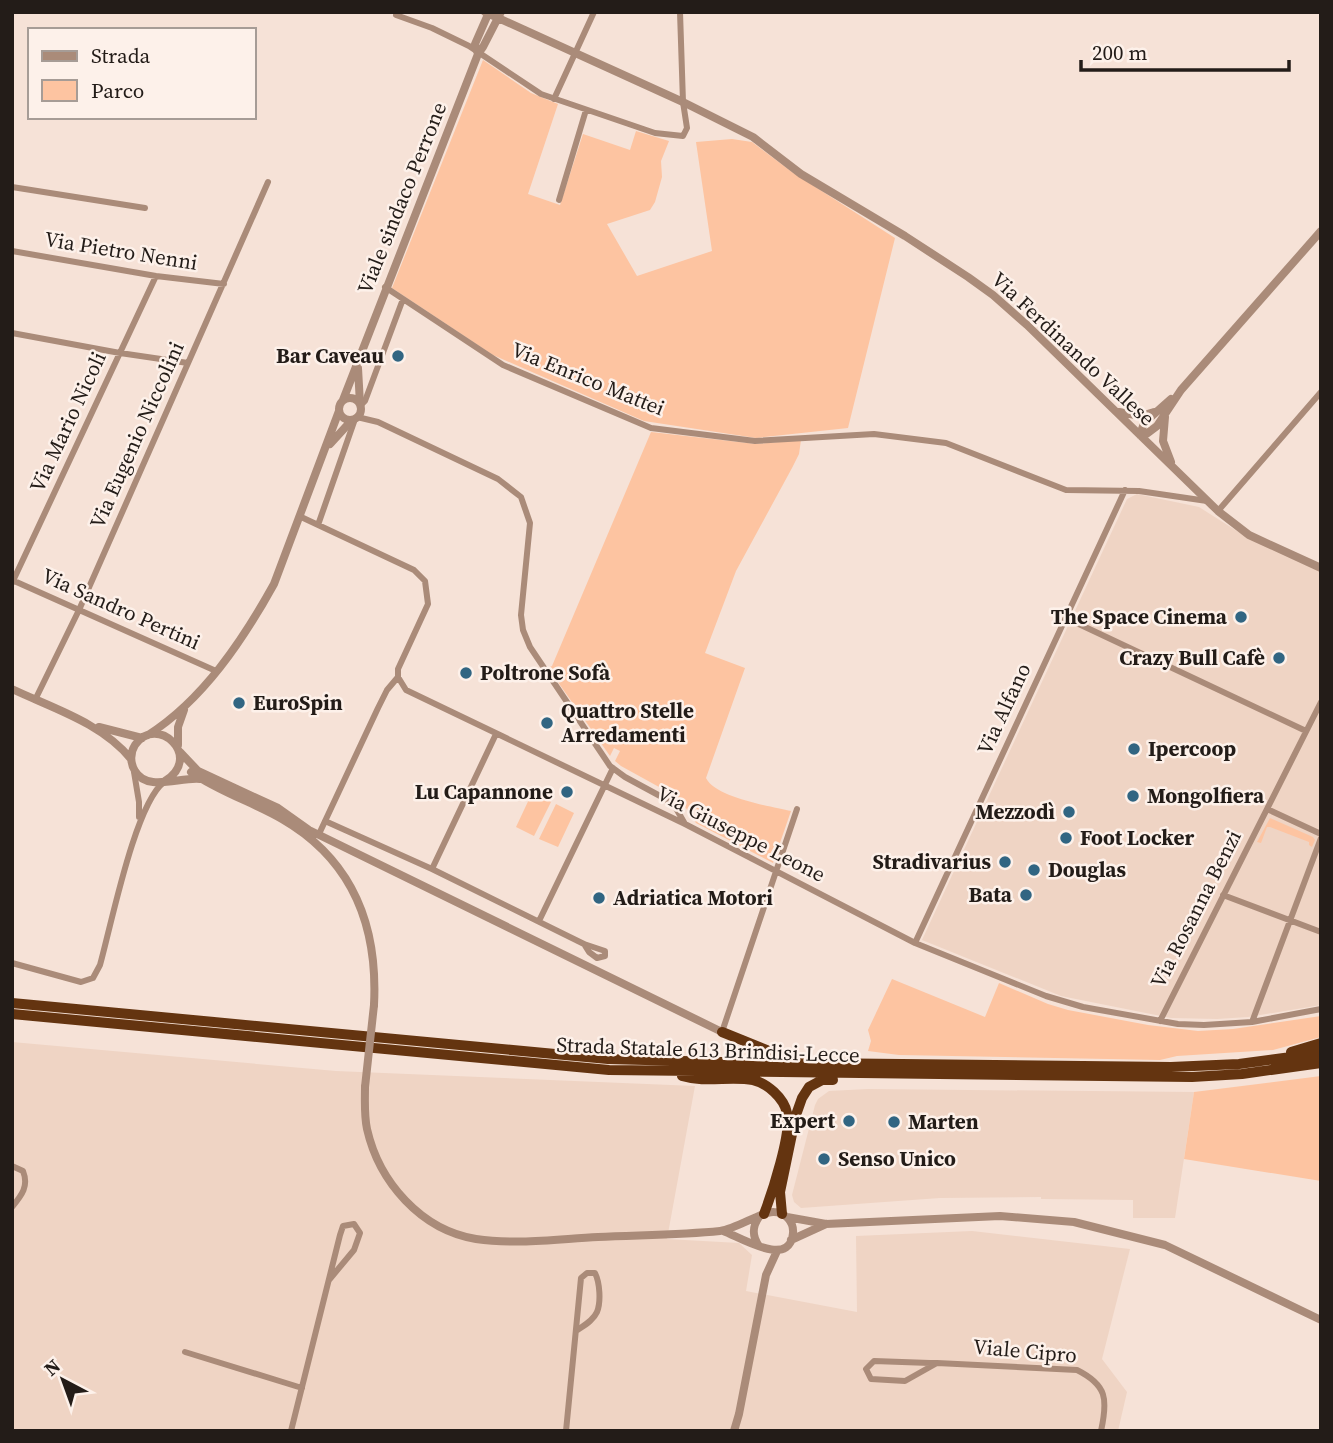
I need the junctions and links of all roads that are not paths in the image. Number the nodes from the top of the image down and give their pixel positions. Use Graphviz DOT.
graph roads {
  1 [pos="594,12"];
  2 [pos="680,12"];
  3 [pos="488,13"];
  4 [pos="396,15"];
  5 [pos="499,15"];
  6 [pos="575,53"];
  7 [pos="478,54"];
  8 [pos="554,99"];
  9 [pos="683,102"];
  10 [pos="586,110"];
  11 [pos="268,182"];
  12 [pos="12,187"];
  13 [pos="559,200"];
  14 [pos="145,208"];
  15 [pos="1321,232"];
  16 [pos="12,251"];
  17 [pos="156,276"];
  18 [pos="224,284"];
  19 [pos="385,287"];
  20 [pos="403,299"];
  21 [pos="12,332"];
  22 [pos="120,354"];
  23 [pos="359,355"];
  24 [pos="188,363"];
  25 [pos="1321,392"];
  26 [pos="343,400"];
  27 [pos="360,406"];
  28 [pos="1111,407"];
  29 [pos="1163,410"];
  30 [pos="339,411"];
  31 [pos="355,418"];
  32 [pos="378,422"];
  33 [pos="1140,435"];
  34 [pos="321,458"];
  35 [pos="1176,470"];
  36 [pos="1125,490"];
  37 [pos="1207,502"];
  38 [pos="1218,511"];
  39 [pos="299,516"];
  40 [pos="318,525"];
  41 [pos="1321,568"];
  42 [pos="13,581"];
  43 [pos="79,610"];
  44 [pos="1066,618"];
  45 [pos="215,671"];
  46 [pos="398,677"];
  47 [pos="12,689"];
  48 [pos="195,694"];
  49 [pos="35,700"];
  50 [pos="1321,702"];
  51 [pos="70,717"];
  52 [pos="1306,731"];
  53 [pos="496,734"];
  54 [pos="145,736"];
  55 [pos="179,752"];
  56 [pos="132,763"];
  57 [pos="613,768"];
  58 [pos="165,781"];
  59 [pos="206,781"];
  60 [pos="604,785"];
  61 [pos="797,809"];
  62 [pos="1267,809"];
  63 [pos="325,821"];
  64 [pos="685,824"];
  65 [pos="138,825"];
  66 [pos="318,834"];
  67 [pos="1321,836"];
  68 [pos="432,869"];
  69 [pos="776,871"];
  70 [pos="1223,895"];
  71 [pos="1290,920"];
  72 [pos="539,921"];
  73 [pos="1321,932"];
  74 [pos="915,943"];
  75 [pos="584,944"];
  76 [pos="12,962"];
  77 [pos="12,1003"];
  78 [pos="1321,1009"];
  79 [pos="12,1014"];
  80 [pos="1160,1021"];
  81 [pos="1252,1021"];
  82 [pos="722,1032"];
  83 [pos="1321,1043"];
  84 [pos="1321,1053"];
  85 [pos="885,1063"];
  86 [pos="1321,1065"];
  87 [pos="1171,1067"];
  88 [pos="664,1071"];
  89 [pos="934,1075"];
  90 [pos="12,1167"];
  91 [pos="12,1207"];
  92 [pos="785,1215"];
  93 [pos="762,1216"];
  94 [pos="826,1224"];
  95 [pos="723,1230"];
  96 [pos="791,1240"];
  97 [pos="762,1247"];
  98 [pos="777,1251"];
  99 [pos="766,1275"];
  100 [pos="329,1280"];
  101 [pos="1321,1320"];
  102 [pos="576,1331"];
  103 [pos="185,1352"];
  104 [pos="937,1363"];
  105 [pos="302,1388"];
  106 [pos="739,1414"];
  107 [pos="291,1431"];
  108 [pos="566,1431"];
  109 [pos="734,1431"];
  110 [pos="740,1431"];
  111 [pos="1101,1431"];
  1 -- 6 [label="street"];
  2 -- 9 [label="street"];
  3 -- 5 [label="street, Via Ferdinando Vallese"];
  3 -- 7 [label="street"];
  4 -- 7 [label="street"];
  5 -- 6 [label="street, Via Ferdinando Vallese"];
  5 -- 7 [label="street"];
  6 -- 8 [label="street"];
  6 -- 9 [label="street, Via Ferdinando Vallese"];
  7 -- 8 [label="street"];
  7 -- 19 [label="street, Viale sindaco Perrone"];
  8 -- 10 [label="street"];
  9 -- 10 [label="street"];
  9 -- 28 [label="street, Via Ferdinando Vallese"];
  10 -- 13 [label="street"];
  11 -- 18 [label="street, Via Eugenio Niccolini"];
  12 -- 14 [label="street"];
  15 -- 29 [label="street"];
  16 -- 17 [label="street, Via Pietro Nenni"];
  17 -- 18 [label="street, Via Pietro Nenni"];
  17 -- 22 [label="street, Via Mario Nicoli"];
  18 -- 24 [label="street, Via Eugenio Niccolini"];
  19 -- 20 [label="street, Via Enrico Mattei"];
  19 -- 23 [label="street, Viale sindaco Perrone"];
  20 -- 27 [label="street"];
  20 -- 36 [label="street, Via Enrico Mattei"];
  21 -- 22 [label="street"];
  22 -- 24 [label="street"];
  22 -- 42 [label="street, Via Mario Nicoli"];
  23 -- 26 [label="street, Viale sindaco Perrone"];
  23 -- 27 [label="street, Viale sindaco Perrone"];
  24 -- 43 [label="street, Via Eugenio Niccolini"];
  25 -- 38 [label="street"];
  26 -- 27 [label="street"];
  26 -- 30 [label="street"];
  27 -- 31 [label="street"];
  27 -- 32 [label="street"];
  28 -- 29 [label="street"];
  28 -- 33 [label="street, Via Ferdinando Vallese"];
  29 -- 33 [label="street"];
  29 -- 35 [label="street"];
  30 -- 31 [label="street"];
  30 -- 34 [label="street"];
  31 -- 32 [label="street"];
  31 -- 34 [label="street"];
  31 -- 40 [label="street"];
  32 -- 57 [label="street"];
  33 -- 35 [label="street, Via Ferdinando Vallese"];
  34 -- 39 [label="street"];
  35 -- 37 [label="street, Via Ferdinando Vallese"];
  36 -- 37 [label="street, Via Enrico Mattei"];
  36 -- 44 [label="street, Via Alfano"];
  37 -- 38 [label="street, Via Ferdinando Vallese"];
  38 -- 41 [label="street, Via Ferdinando Vallese"];
  39 -- 40 [label="street"];
  39 -- 45 [label="street"];
  40 -- 46 [label="street"];
  42 -- 43 [label="street, Via Sandro Pertini"];
  43 -- 45 [label="street, Via Sandro Pertini"];
  43 -- 49 [label="street, Via Eugenio Niccolini"];
  44 -- 52 [label="street"];
  44 -- 74 [label="street, Via Alfano"];
  45 -- 48 [label="street"];
  46 -- 53 [label="street, Via Giuseppe Leone"];
  46 -- 63 [label="street"];
  47 -- 49 [label="street"];
  48 -- 54 [label="street"];
  48 -- 55 [label="street"];
  49 -- 51 [label="street"];
  50 -- 52 [label="street, Via Rosanna Benzi"];
  51 -- 54 [label="street"];
  51 -- 56 [label="street"];
  52 -- 62 [label="street, Via Rosanna Benzi"];
  53 -- 60 [label="street, Via Giuseppe Leone"];
  53 -- 68 [label="street"];
  54 -- 55 [label="street"];
  54 -- 56 [label="street"];
  55 -- 58 [label="street"];
  55 -- 59 [label="street"];
  55 -- 66 [label="street"];
  56 -- 58 [label="street"];
  56 -- 65 [label="street"];
  57 -- 60 [label="street"];
  57 -- 64 [label="street"];
  58 -- 59 [label="street"];
  58 -- 65 [label="street"];
  59 -- 95 [label="street, bridge"];
  60 -- 64 [label="street, Via Giuseppe Leone"];
  60 -- 72 [label="street"];
  61 -- 69 [label="street"];
  62 -- 67 [label="street"];
  62 -- 70 [label="street, Via Rosanna Benzi"];
  63 -- 66 [label="street"];
  63 -- 68 [label="street"];
  64 -- 69 [label="street, Via Giuseppe Leone"];
  65 -- 76 [label="street"];
  66 -- 82 [label="street"];
  67 -- 71 [label="street"];
  68 -- 72 [label="street"];
  69 -- 74 [label="street, Via Giuseppe Leone"];
  69 -- 82 [label="street"];
  70 -- 71 [label="street"];
  70 -- 80 [label="street, Via Rosanna Benzi"];
  71 -- 73 [label="street"];
  71 -- 81 [label="street"];
  72 -- 75 [label="street"];
  74 -- 80 [label="street, Via Giuseppe Leone"];
  77 -- 85 [label="highway, Strada Statale 613 Brindisi-Lecce"];
  78 -- 81 [label="street, Via Giuseppe Leone"];
  79 -- 88 [label="highway, Strada Statale 613 Brindisi-Lecce"];
  80 -- 81 [label="street, Via Giuseppe Leone"];
  82 -- 85 [label="highway"];
  83 -- 87 [label="highway"];
  84 -- 87 [label="highway, Strada Statale 613 Brindisi-Lecce"];
  85 -- 87 [label="highway, Strada Statale 613 Brindisi-Lecce"];
  86 -- 89 [label="highway, Strada Statale 613 Brindisi-Lecce"];
  88 -- 89 [label="highway, Strada Statale 613 Brindisi-Lecce"];
  88 -- 93 [label="highway"];
  89 -- 92 [label="highway"];
  90 -- 91 [label="street"];
  92 -- 93 [label="street"];
  92 -- 94 [label="street"];
  92 -- 96 [label="street"];
  93 -- 95 [label="street"];
  93 -- 97 [label="street"];
  94 -- 96 [label="street"];
  94 -- 101 [label="street"];
  95 -- 97 [label="street"];
  96 -- 98 [label="street"];
  97 -- 98 [label="street"];
  97 -- 99 [label="street"];
  98 -- 99 [label="street"];
  99 -- 106 [label="street"];
  100 -- 100 [label="street"];
  100 -- 105 [label="street"];
  102 -- 102 [label="street"];
  102 -- 108 [label="street"];
  103 -- 105 [label="street"];
  104 -- 104 [label="street, Viale Cipro"];
  104 -- 111 [label="street, Viale Cipro"];
  105 -- 107 [label="street"];
  106 -- 109 [label="street"];
  106 -- 110 [label="street"];
}
